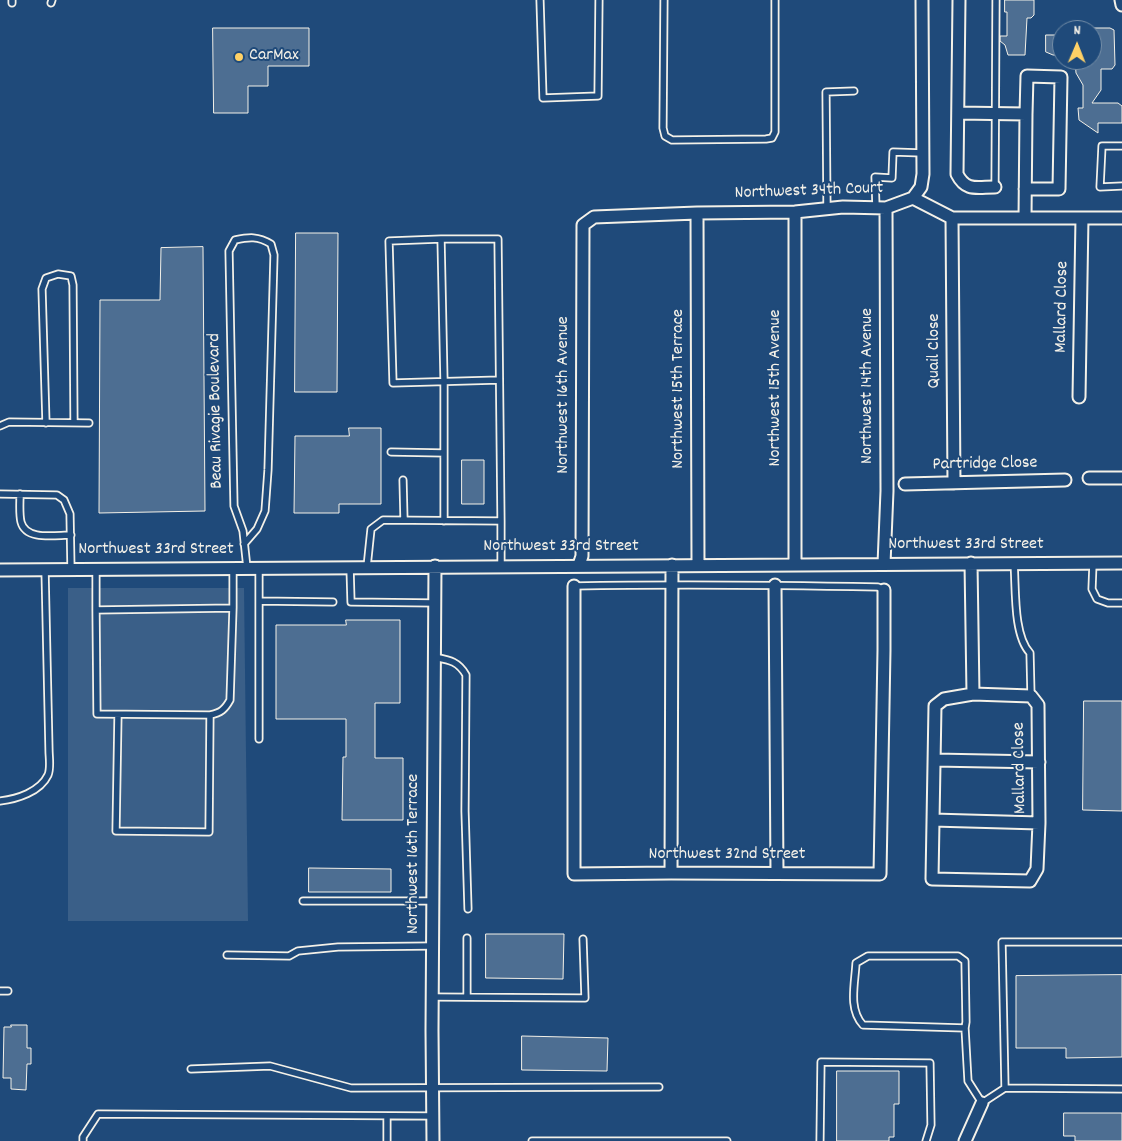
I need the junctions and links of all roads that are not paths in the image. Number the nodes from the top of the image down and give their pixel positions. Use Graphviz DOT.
graph roads {
  1 [pos="540,0"];
  2 [pos="599,0"];
  3 [pos="664,0"];
  4 [pos="775,0"];
  5 [pos="922,0"];
  6 [pos="959,0"];
  7 [pos="996,0"];
  8 [pos="1121,0"];
  9 [pos="1122,6"];
  10 [pos="854,91"];
  11 [pos="958,113"];
  12 [pos="996,113"];
  13 [pos="1026,114"];
  14 [pos="1122,146"];
  15 [pos="922,152"];
  16 [pos="1122,186"];
  17 [pos="995,188"];
  18 [pos="1025,189"];
  19 [pos="913,198"];
  20 [pos="881,208"];
  21 [pos="827,209"];
  22 [pos="795,212"];
  23 [pos="698,213"];
  24 [pos="952,218"];
  25 [pos="1025,218"];
  26 [pos="1082,218"];
  27 [pos="1122,218"];
  28 [pos="584,225"];
  29 [pos="441,239"];
  30 [pos="499,380"];
  31 [pos="444,381"];
  32 [pos="1079,397"];
  33 [pos="46,423"];
  34 [pos="74,423"];
  35 [pos="89,423"];
  36 [pos="0,426"];
  37 [pos="391,452"];
  38 [pos="444,453"];
  39 [pos="1089,478"];
  40 [pos="1122,478"];
  41 [pos="403,480"];
  42 [pos="1065,480"];
  43 [pos="954,483"];
  44 [pos="906,484"];
  45 [pos="0,494"];
  46 [pos="20,494"];
  47 [pos="404,520"];
  48 [pos="444,521"];
  49 [pos="501,521"];
  50 [pos="71,535"];
  51 [pos="244,544"];
  52 [pos="1122,562"];
  53 [pos="971,563"];
  54 [pos="1014,563"];
  55 [pos="1093,563"];
  56 [pos="794,564"];
  57 [pos="884,564"];
  58 [pos="580,565"];
  59 [pos="672,565"];
  60 [pos="698,565"];
  61 [pos="435,566"];
  62 [pos="501,566"];
  63 [pos="350,567"];
  64 [pos="367,567"];
  65 [pos="233,568"];
  66 [pos="247,568"];
  67 [pos="259,568"];
  68 [pos="0,570"];
  69 [pos="45,570"];
  70 [pos="71,570"];
  71 [pos="96,570"];
  72 [pos="672,584"];
  73 [pos="775,585"];
  74 [pos="574,586"];
  75 [pos="884,590"];
  76 [pos="259,601"];
  77 [pos="334,602"];
  78 [pos="435,603"];
  79 [pos="1122,603"];
  80 [pos="233,608"];
  81 [pos="96,610"];
  82 [pos="434,657"];
  83 [pos="973,694"];
  84 [pos="1031,696"];
  85 [pos="118,715"];
  86 [pos="210,715"];
  87 [pos="259,739"];
  88 [pos="934,760"];
  89 [pos="1039,762"];
  90 [pos="0,801"];
  91 [pos="934,820"];
  92 [pos="1039,823"];
  93 [pos="671,873"];
  94 [pos="777,873"];
  95 [pos="432,901"];
  96 [pos="304,902"];
  97 [pos="468,909"];
  98 [pos="467,938"];
  99 [pos="583,939"];
  100 [pos="1122,942"];
  101 [pos="432,946"];
  102 [pos="227,955"];
  103 [pos="0,991"];
  104 [pos="8,991"];
  105 [pos="432,998"];
  106 [pos="467,998"];
  107 [pos="964,1028"];
  108 [pos="191,1069"];
  109 [pos="433,1087"];
  110 [pos="659,1087"];
  111 [pos="1004,1088"];
  112 [pos="1122,1089"];
  113 [pos="982,1103"];
  114 [pos="387,1116"];
  115 [pos="433,1116"];
  116 [pos="83,1141"];
  117 [pos="387,1141"];
  118 [pos="433,1141"];
  119 [pos="532,1141"];
  120 [pos="727,1141"];
  121 [pos="820,1141"];
  122 [pos="926,1141"];
  123 [pos="965,1141"];
  1 -- 2 [label="lane"];
  3 -- 4 [label="lane"];
  5 -- 15 [label="street"];
  6 -- 11 [label="street"];
  7 -- 12 [label="lane"];
  8 -- 9 [label="street"];
  10 -- 21 [label="lane"];
  11 -- 12 [label="street"];
  11 -- 17 [label="street"];
  12 -- 13 [label="street"];
  12 -- 17 [label="lane"];
  13 -- 18 [label="street"];
  13 -- 18 [label="street"];
  14 -- 16 [label="lane"];
  15 -- 19 [label="street"];
  15 -- 20 [label="lane"];
  18 -- 25 [label="street"];
  19 -- 20 [label="street, Northwest 34th Court"];
  19 -- 24 [label="street"];
  20 -- 21 [label="street, Northwest 34th Court"];
  20 -- 57 [label="street, Northwest 14th Avenue"];
  21 -- 22 [label="street, Northwest 34th Court"];
  22 -- 23 [label="street, Northwest 34th Court"];
  22 -- 56 [label="street, Northwest 15th Avenue"];
  23 -- 28 [label="street, Northwest 34th Court"];
  23 -- 60 [label="street, Northwest 15th Terrace"];
  24 -- 25 [label="street"];
  24 -- 43 [label="street, Quail Close"];
  25 -- 26 [label="street"];
  26 -- 27 [label="street"];
  26 -- 32 [label="street, Mallard Close"];
  28 -- 58 [label="street, Northwest 16th Avenue"];
  29 -- 30 [label="lane"];
  29 -- 31 [label="lane"];
  29 -- 31 [label="lane"];
  30 -- 31 [label="lane"];
  30 -- 49 [label="lane"];
  31 -- 38 [label="lane"];
  33 -- 34 [label="lane"];
  33 -- 34 [label="lane"];
  33 -- 36 [label="lane"];
  34 -- 35 [label="lane"];
  37 -- 38 [label="lane"];
  38 -- 48 [label="lane"];
  39 -- 40 [label="street"];
  41 -- 47 [label="lane"];
  42 -- 43 [label="street, Partridge Close"];
  43 -- 44 [label="street, Partridge Close"];
  45 -- 46 [label="lane"];
  46 -- 50 [label="lane"];
  46 -- 50 [label="lane"];
  47 -- 48 [label="lane"];
  47 -- 64 [label="lane"];
  48 -- 49 [label="lane"];
  49 -- 62 [label="lane"];
  50 -- 70 [label="lane"];
  51 -- 51 [label="lane, Beau Rivagie Boulevard"];
  51 -- 66 [label="lane, Beau Rivagie Boulevard"];
  52 -- 55 [label="street, Northwest 33rd Street"];
  53 -- 54 [label="street, Northwest 33rd Street"];
  53 -- 57 [label="street, Northwest 33rd Street"];
  53 -- 83 [label="street"];
  54 -- 55 [label="street, Northwest 33rd Street"];
  54 -- 84 [label="lane"];
  55 -- 79 [label="lane"];
  56 -- 57 [label="street, Northwest 33rd Street"];
  56 -- 60 [label="street, Northwest 33rd Street"];
  58 -- 59 [label="street, Northwest 33rd Street"];
  58 -- 62 [label="street, Northwest 33rd Street"];
  59 -- 60 [label="street, Northwest 33rd Street"];
  59 -- 72 [label="street"];
  61 -- 62 [label="street, Northwest 33rd Street"];
  61 -- 64 [label="street, Northwest 33rd Street"];
  61 -- 78 [label="street, Northwest 16th Terrace"];
  63 -- 64 [label="street, Northwest 33rd Street"];
  63 -- 67 [label="street, Northwest 33rd Street"];
  63 -- 78 [label="lane"];
  65 -- 66 [label="street, Northwest 33rd Street"];
  65 -- 71 [label="street, Northwest 33rd Street"];
  65 -- 80 [label="lane"];
  66 -- 67 [label="street, Northwest 33rd Street"];
  67 -- 76 [label="lane"];
  68 -- 69 [label="street, Northwest 33rd Street"];
  69 -- 70 [label="street, Northwest 33rd Street"];
  69 -- 90 [label="lane"];
  70 -- 71 [label="street, Northwest 33rd Street"];
  71 -- 81 [label="lane"];
  72 -- 73 [label="lane"];
  72 -- 74 [label="lane"];
  72 -- 93 [label="street"];
  73 -- 75 [label="lane"];
  73 -- 94 [label="street"];
  74 -- 93 [label="street, Northwest 32nd Street"];
  75 -- 94 [label="street, Northwest 32nd Street"];
  76 -- 77 [label="lane"];
  76 -- 87 [label="lane"];
  78 -- 82 [label="street, Northwest 16th Terrace"];
  80 -- 81 [label="lane"];
  80 -- 86 [label="lane"];
  81 -- 85 [label="lane"];
  82 -- 95 [label="street, Northwest 16th Terrace"];
  82 -- 97 [label="lane"];
  83 -- 84 [label="street, Mallard Close"];
  83 -- 88 [label="street, Mallard Close"];
  84 -- 89 [label="street, Mallard Close"];
  85 -- 86 [label="lane"];
  85 -- 86 [label="lane"];
  88 -- 89 [label="street"];
  88 -- 91 [label="street, Mallard Close"];
  89 -- 92 [label="street, Mallard Close"];
  91 -- 92 [label="street"];
  91 -- 92 [label="street, Mallard Close"];
  93 -- 94 [label="street, Northwest 32nd Street"];
  95 -- 96 [label="lane"];
  95 -- 101 [label="street, Northwest 16th Terrace"];
  98 -- 106 [label="lane"];
  99 -- 106 [label="lane"];
  100 -- 111 [label="lane"];
  101 -- 102 [label="lane"];
  101 -- 105 [label="street, Northwest 16th Terrace"];
  103 -- 104 [label="lane"];
  105 -- 106 [label="lane"];
  105 -- 109 [label="street, Northwest 16th Terrace"];
  107 -- 107 [label="lane"];
  107 -- 113 [label="lane"];
  108 -- 109 [label="lane"];
  109 -- 110 [label="lane"];
  109 -- 115 [label="street, Northwest 16th Terrace"];
  111 -- 112 [label="lane"];
  111 -- 113 [label="lane"];
  113 -- 123 [label="street"];
  114 -- 115 [label="lane"];
  114 -- 116 [label="lane"];
  114 -- 117 [label="lane"];
  115 -- 118 [label="street, Northwest 16th Terrace"];
  119 -- 120 [label="lane"];
  121 -- 122 [label="lane"];
}
